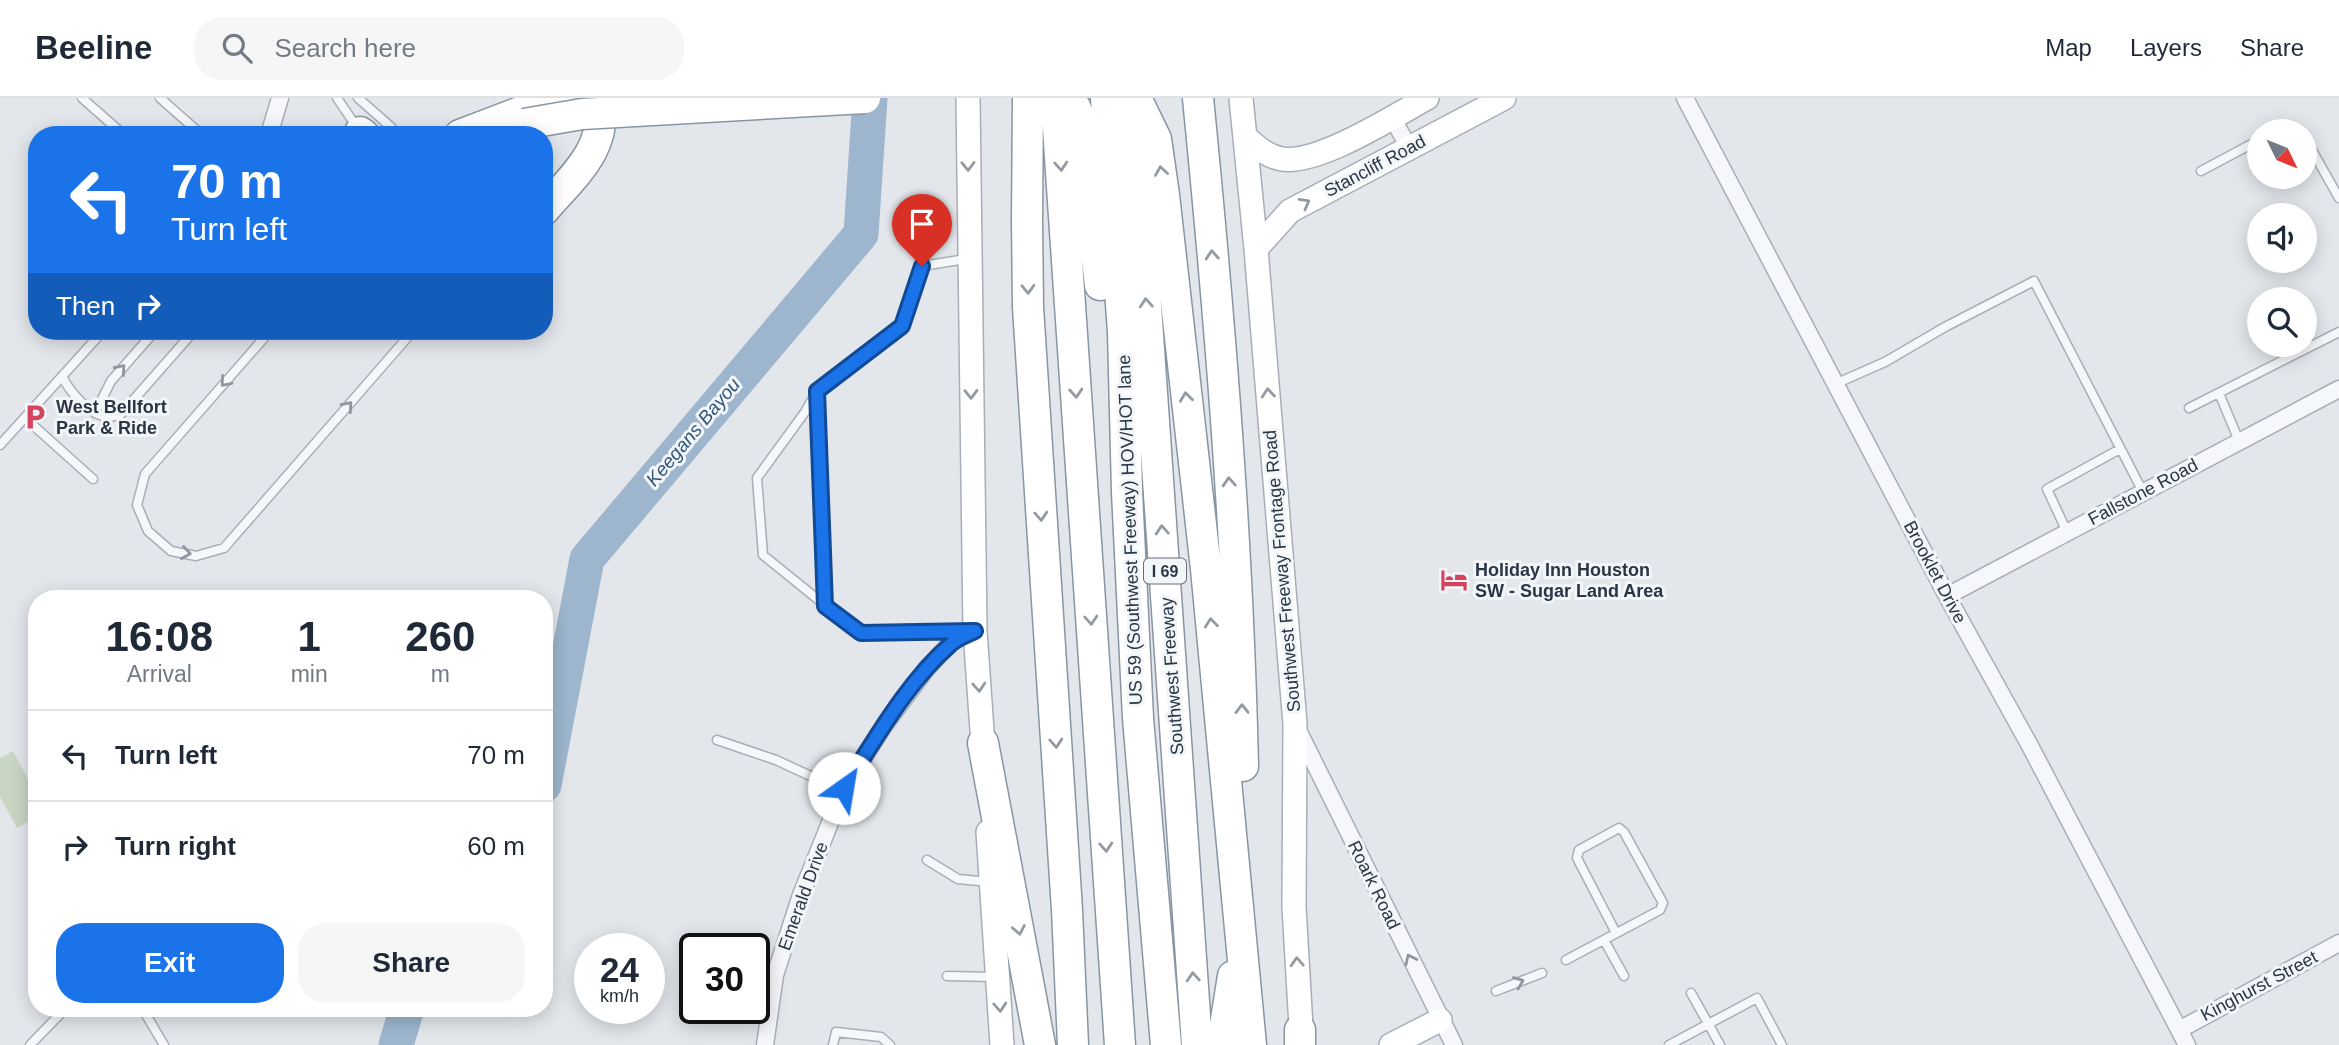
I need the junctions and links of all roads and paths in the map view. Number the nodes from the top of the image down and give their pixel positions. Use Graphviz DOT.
graph roads {
  1 [pos="82,98"];
  2 [pos="160,98"];
  3 [pos="280,98"];
  4 [pos="337,98"];
  5 [pos="358,98"];
  6 [pos="864,98"];
  7 [pos="1028,98"];
  8 [pos="1056,98"];
  9 [pos="1067,98"];
  10 [pos="1106,98"];
  11 [pos="1134,98"];
  12 [pos="1198,98"];
  13 [pos="1241,98"];
  14 [pos="1427,98"];
  15 [pos="1504,98"];
  16 [pos="1685,98"];
  17 [pos="595,99"];
  18 [pos="965,102"];
  19 [pos="1392,117"];
  20 [pos="515,123"];
  21 [pos="114,126"];
  22 [pos="192,126"];
  23 [pos="272,126"];
  24 [pos="356,126"];
  25 [pos="390,126"];
  26 [pos="1245,137"];
  27 [pos="2247,146"];
  28 [pos="1409,148"];
  29 [pos="2317,159"];
  30 [pos="2200,171"];
  31 [pos="2339,198"];
  32 [pos="553,200"];
  33 [pos="1256,249"];
  34 [pos="970,259"];
  35 [pos="2339,332"];
  36 [pos="95,340"];
  37 [pos="147,340"];
  38 [pos="186,340"];
  39 [pos="262,340"];
  40 [pos="406,340"];
  41 [pos="62,376"];
  42 [pos="1835,384"];
  43 [pos="2339,388"];
  44 [pos="817,391"];
  45 [pos="2219,393"];
  46 [pos="2189,408"];
  47 [pos="95,413"];
  48 [pos="25,418"];
  49 [pos="2239,441"];
  50 [pos="0,444"];
  51 [pos="2120,449"];
  52 [pos="93,479"];
  53 [pos="2143,492"];
  54 [pos="2067,532"];
  55 [pos="1131,574"];
  56 [pos="1947,596"];
  57 [pos="825,606"];
  58 [pos="975,631"];
  59 [pos="1294,724"];
  60 [pos="717,740"];
  61 [pos="982,743"];
  62 [pos="843,791"];
  63 [pos="928,860"];
  64 [pos="992,883"];
  65 [pos="1616,933"];
  66 [pos="1604,940"];
  67 [pos="2339,943"];
  68 [pos="1566,960"];
  69 [pos="1542,973"];
  70 [pos="947,976"];
  71 [pos="1624,976"];
  72 [pos="998,977"];
  73 [pos="1496,991"];
  74 [pos="1691,993"];
  75 [pos="57,1017"];
  76 [pos="147,1017"];
  77 [pos="1440,1020"];
  78 [pos="1709,1024"];
  79 [pos="2179,1030"];
  80 [pos="1300,1040"];
  81 [pos="30,1045"];
  82 [pos="164,1045"];
  83 [pos="765,1045"];
  84 [pos="833,1045"];
  85 [pos="890,1045"];
  86 [pos="1002,1045"];
  87 [pos="1040,1045"];
  88 [pos="1073,1045"];
  89 [pos="1120,1045"];
  90 [pos="1166,1045"];
  91 [pos="1197,1045"];
  92 [pos="1222,1045"];
  93 [pos="1251,1045"];
  94 [pos="1391,1045"];
  95 [pos="1454,1045"];
  96 [pos="1670,1045"];
  97 [pos="1720,1045"];
  98 [pos="1782,1045"];
  99 [pos="2187,1045"];
  1 -- 21 [label="lane"];
  2 -- 22 [label="lane"];
  3 -- 23 [label="street"];
  4 -- 24 [label="lane"];
  5 -- 25 [label="lane"];
  6 -- 20 [label="highway, bridge"];
  7 -- 88 [label="highway, one-way"];
  8 -- 89 [label="highway, one-way"];
  9 -- 55 [label="highway"];
  10 -- 55 [label="highway, US 59 (Southwest Freeway) HOV/HOT lane"];
  91 -- 11 [label="highway, Southwest Freeway / I 69, one-way"];
  93 -- 11 [label="highway, one-way"];
  92 -- 12 [label="highway, one-way"];
  13 -- 26 [label="main road, Southwest Freeway Frontage Road"];
  14 -- 19 [label="main road, Stancliff Road"];
  15 -- 28 [label="main road, Stancliff Road"];
  16 -- 42 [label="street, Brooklet Drive"];
  17 -- 20 [label="highway"];
  17 -- 32 [label="highway"];
  18 -- 34 [label="main road, one-way"];
  19 -- 26 [label="main road, Stancliff Road"];
  19 -- 28 [label="street"];
  26 -- 33 [label="main road, Southwest Freeway Frontage Road"];
  27 -- 30 [label="lane"];
  33 -- 28 [label="main road, Stancliff Road, one-way"];
  29 -- 31 [label="lane"];
  59 -- 33 [label="main road, Southwest Freeway Frontage Road, one-way"];
  34 -- 44 [label="lane"];
  34 -- 58 [label="main road, one-way"];
  35 -- 45 [label="lane"];
  36 -- 41 [label="lane"];
  47 -- 37 [label="lane, one-way"];
  38 -- 47 [label="lane"];
  39 -- 40 [label="lane, one-way"];
  41 -- 47 [label="lane"];
  41 -- 48 [label="lane"];
  42 -- 51 [label="lane"];
  42 -- 56 [label="street, Brooklet Drive"];
  43 -- 49 [label="street, Fallstone Road"];
  44 -- 57 [label="lane"];
  44 -- 57 [label="lane"];
  45 -- 46 [label="lane"];
  45 -- 49 [label="lane"];
  48 -- 50 [label="lane"];
  48 -- 52 [label="lane"];
  49 -- 53 [label="street, Fallstone Road"];
  51 -- 53 [label="lane"];
  51 -- 54 [label="lane"];
  53 -- 54 [label="street, Fallstone Road"];
  54 -- 56 [label="street, Fallstone Road"];
  55 -- 90 [label="highway, US 59 (Southwest Freeway) HOV/HOT lane"];
  56 -- 79 [label="street, Brooklet Drive"];
  57 -- 58 [label="lane"];
  58 -- 61 [label="main road, one-way"];
  58 -- 62 [label="street, Emerald Drive"];
  77 -- 59 [label="street, Roark Road, one-way"];
  80 -- 59 [label="main road, Southwest Freeway Frontage Road, one-way"];
  60 -- 62 [label="lane"];
  61 -- 64 [label="main road"];
  61 -- 87 [label="highway, one-way"];
  62 -- 83 [label="street, Emerald Drive"];
  63 -- 64 [label="lane"];
  64 -- 72 [label="main road"];
  65 -- 65 [label="lane"];
  65 -- 66 [label="lane"];
  66 -- 68 [label="lane"];
  66 -- 71 [label="lane"];
  67 -- 79 [label="street, Kinghurst Street"];
  73 -- 69 [label="lane, one-way"];
  70 -- 72 [label="lane"];
  72 -- 86 [label="main road, one-way"];
  74 -- 78 [label="lane"];
  75 -- 81 [label="lane"];
  76 -- 82 [label="lane"];
  77 -- 94 [label="main road"];
  77 -- 95 [label="street, Roark Road"];
  78 -- 96 [label="lane"];
  78 -- 97 [label="lane"];
  78 -- 98 [label="lane"];
  79 -- 99 [label="street, Brooklet Drive"];
  84 -- 85 [label="lane"];
}
